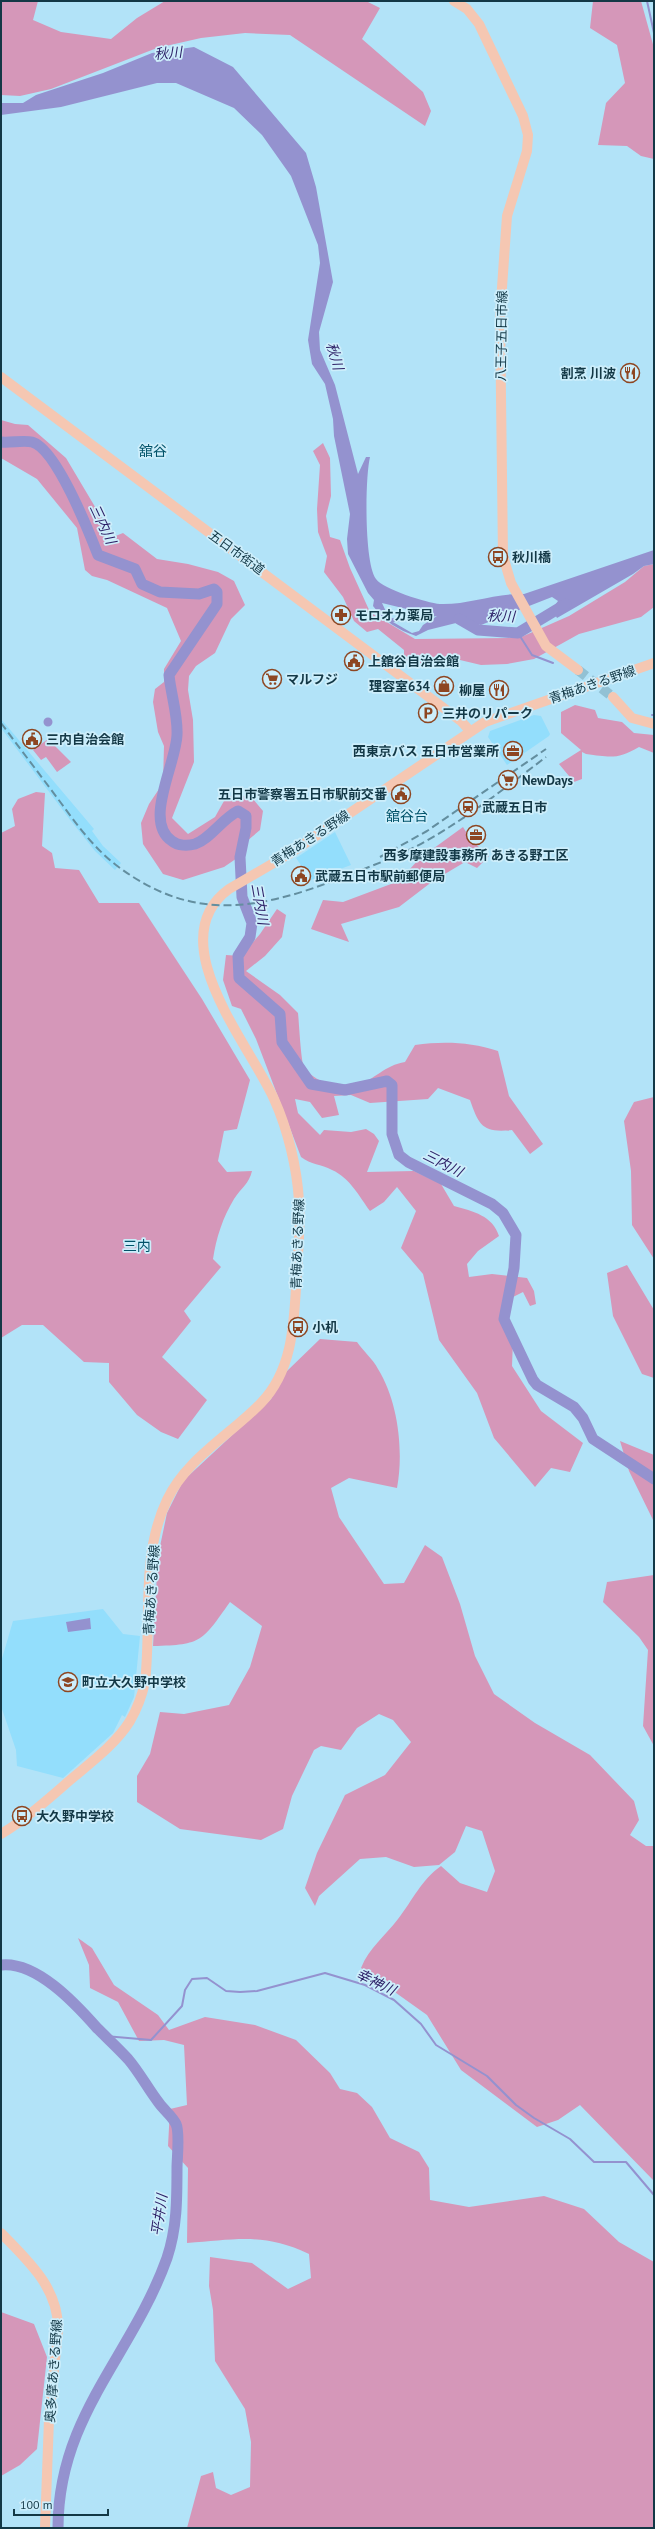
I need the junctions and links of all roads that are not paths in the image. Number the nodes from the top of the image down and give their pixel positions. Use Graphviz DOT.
graph roads {
  1 [pos="454,1"];
  2 [pos="1,377"];
  3 [pos="654,662"];
  4 [pos="578,670"];
  5 [pos="613,697"];
  6 [pos="654,724"];
  7 [pos="470,731"];
  8 [pos="1,1834"];
  9 [pos="1,2233"];
  10 [pos="44,2528"];
  1 -- 4 [label="main road, 八王子五日市線"];
  2 -- 7 [label="main road, 五日市街道"];
  3 -- 7 [label="main road, 青梅あきる野線"];
  5 -- 6 [label="main road"];
  7 -- 8 [label="main road, 青梅あきる野線"];
  9 -- 10 [label="main road, 奥多摩あきる野線"];
}
